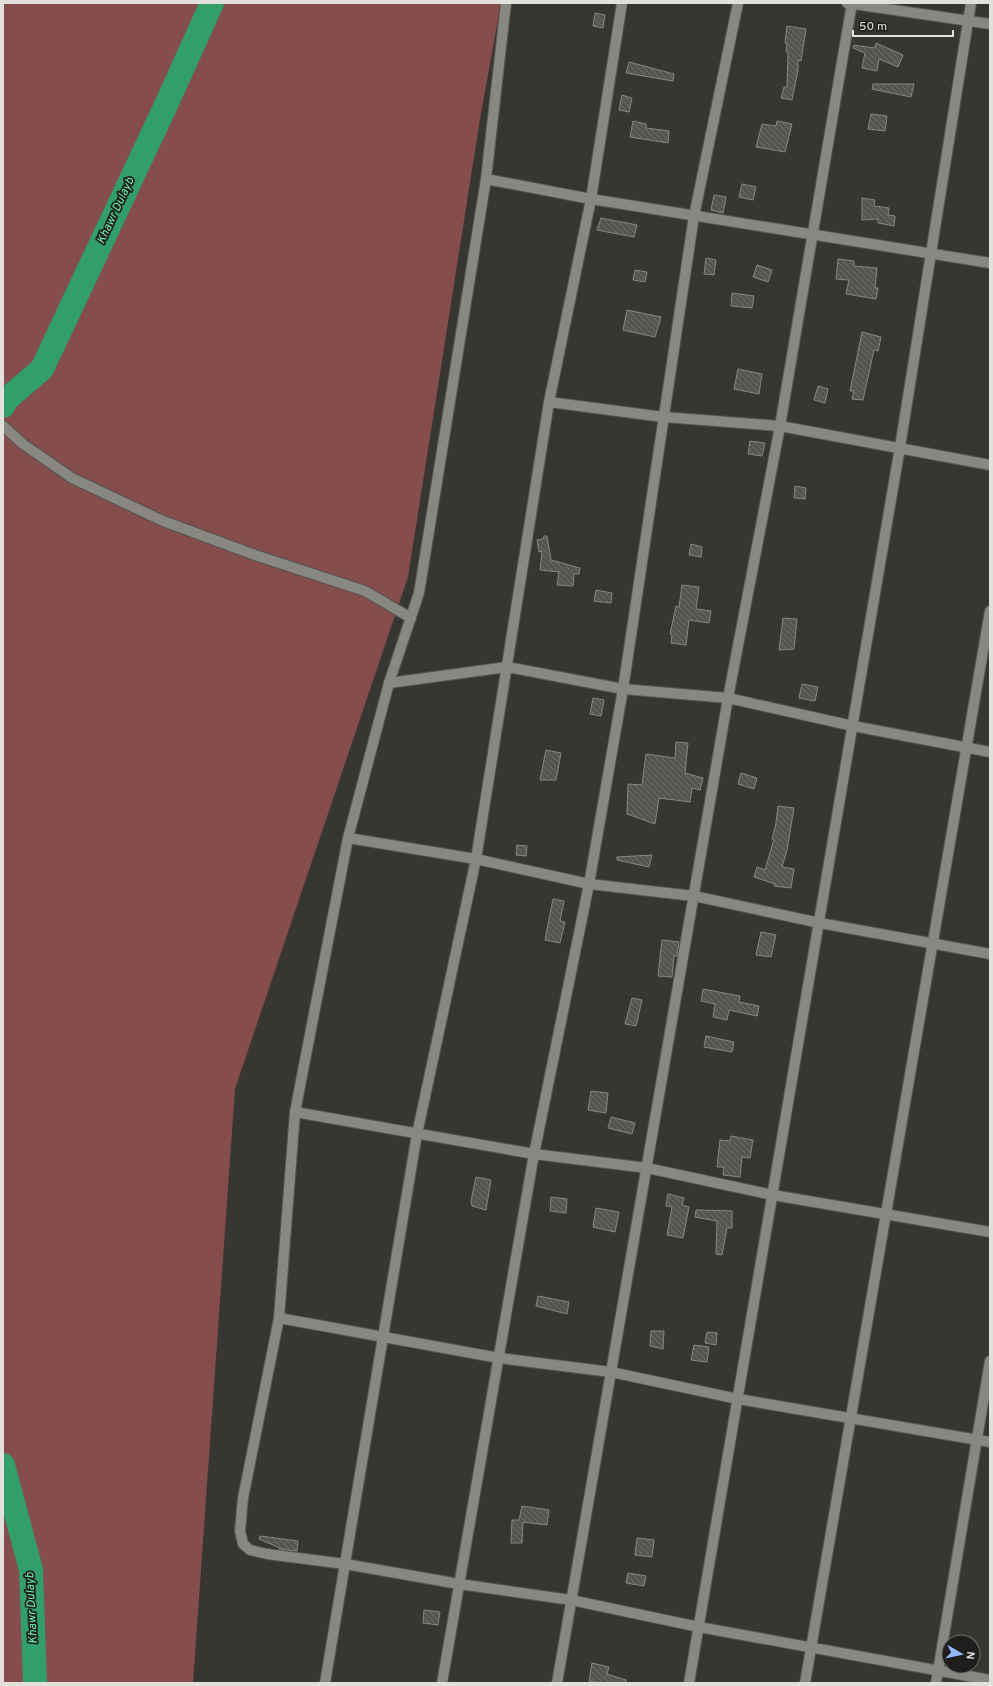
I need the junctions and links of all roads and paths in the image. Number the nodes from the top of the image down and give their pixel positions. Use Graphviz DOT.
graph roads {
  1 [pos="506,3"];
  2 [pos="622,3"];
  3 [pos="738,3"];
  4 [pos="850,3"];
  5 [pos="972,3"];
  6 [pos="969,21"];
  7 [pos="990,24"];
  8 [pos="486,179"];
  9 [pos="590,199"];
  10 [pos="694,216"];
  11 [pos="814,234"];
  12 [pos="932,253"];
  13 [pos="990,263"];
  14 [pos="549,402"];
  15 [pos="663,417"];
  16 [pos="3,426"];
  17 [pos="780,426"];
  18 [pos="900,447"];
  19 [pos="990,465"];
  20 [pos="990,611"];
  21 [pos="411,618"];
  22 [pos="506,667"];
  23 [pos="389,683"];
  24 [pos="623,689"];
  25 [pos="728,698"];
  26 [pos="853,726"];
  27 [pos="966,747"];
  28 [pos="990,752"];
  29 [pos="348,838"];
  30 [pos="476,859"];
  31 [pos="589,884"];
  32 [pos="694,896"];
  33 [pos="820,923"];
  34 [pos="933,944"];
  35 [pos="990,954"];
  36 [pos="294,1112"];
  37 [pos="417,1134"];
  38 [pos="534,1154"];
  39 [pos="647,1168"];
  40 [pos="773,1195"];
  41 [pos="886,1214"];
  42 [pos="990,1232"];
  43 [pos="279,1318"];
  44 [pos="383,1338"];
  45 [pos="498,1358"];
  46 [pos="990,1361"];
  47 [pos="611,1372"];
  48 [pos="738,1399"];
  49 [pos="851,1418"];
  50 [pos="977,1440"];
  51 [pos="990,1442"];
  52 [pos="345,1564"];
  53 [pos="459,1584"];
  54 [pos="571,1600"];
  55 [pos="699,1628"];
  56 [pos="811,1648"];
  57 [pos="938,1671"];
  58 [pos="990,1680"];
  59 [pos="325,1683"];
  60 [pos="442,1683"];
  61 [pos="557,1683"];
  62 [pos="689,1683"];
  63 [pos="805,1683"];
  64 [pos="936,1683"];
  1 -- 8 [label="street"];
  2 -- 9 [label="street"];
  3 -- 10 [label="street"];
  4 -- 6 [label="street"];
  4 -- 11 [label="street"];
  5 -- 6 [label="street"];
  6 -- 7 [label="street"];
  6 -- 12 [label="street"];
  8 -- 9 [label="street"];
  8 -- 21 [label="street"];
  9 -- 10 [label="street"];
  9 -- 14 [label="street"];
  10 -- 11 [label="street"];
  10 -- 15 [label="street"];
  11 -- 12 [label="street"];
  11 -- 17 [label="street"];
  12 -- 13 [label="street"];
  12 -- 18 [label="street"];
  14 -- 15 [label="street"];
  14 -- 22 [label="street"];
  15 -- 17 [label="street"];
  15 -- 24 [label="street"];
  16 -- 21 [label="street"];
  17 -- 18 [label="street"];
  17 -- 25 [label="street"];
  18 -- 19 [label="street"];
  18 -- 26 [label="street"];
  20 -- 27 [label="street"];
  21 -- 23 [label="street"];
  22 -- 23 [label="street"];
  22 -- 24 [label="street"];
  22 -- 30 [label="street"];
  23 -- 29 [label="street"];
  24 -- 25 [label="street"];
  24 -- 31 [label="street"];
  25 -- 26 [label="street"];
  25 -- 32 [label="street"];
  26 -- 27 [label="street"];
  26 -- 33 [label="street"];
  27 -- 28 [label="street"];
  27 -- 34 [label="street"];
  29 -- 30 [label="street"];
  29 -- 36 [label="street"];
  30 -- 31 [label="street"];
  30 -- 37 [label="street"];
  31 -- 32 [label="street"];
  31 -- 38 [label="street"];
  32 -- 33 [label="street"];
  32 -- 39 [label="street"];
  33 -- 34 [label="street"];
  33 -- 40 [label="street"];
  34 -- 35 [label="street"];
  34 -- 41 [label="street"];
  36 -- 37 [label="street"];
  36 -- 43 [label="street"];
  37 -- 38 [label="street"];
  37 -- 44 [label="street"];
  38 -- 39 [label="street"];
  38 -- 45 [label="street"];
  39 -- 40 [label="street"];
  39 -- 47 [label="street"];
  40 -- 41 [label="street"];
  40 -- 48 [label="street"];
  41 -- 42 [label="street"];
  41 -- 49 [label="street"];
  43 -- 44 [label="street"];
  43 -- 52 [label="street"];
  44 -- 45 [label="street"];
  44 -- 52 [label="street"];
  45 -- 47 [label="street"];
  45 -- 53 [label="street"];
  46 -- 50 [label="street"];
  47 -- 48 [label="street"];
  47 -- 54 [label="street"];
  48 -- 49 [label="street"];
  48 -- 55 [label="street"];
  49 -- 50 [label="street"];
  49 -- 56 [label="street"];
  50 -- 51 [label="street"];
  50 -- 57 [label="street"];
  52 -- 53 [label="street"];
  52 -- 59 [label="street"];
  53 -- 54 [label="street"];
  53 -- 60 [label="street"];
  54 -- 55 [label="street"];
  54 -- 61 [label="street"];
  55 -- 56 [label="street"];
  55 -- 62 [label="street"];
  56 -- 57 [label="street"];
  56 -- 63 [label="street"];
  57 -- 58 [label="street"];
  57 -- 64 [label="street"];
}
